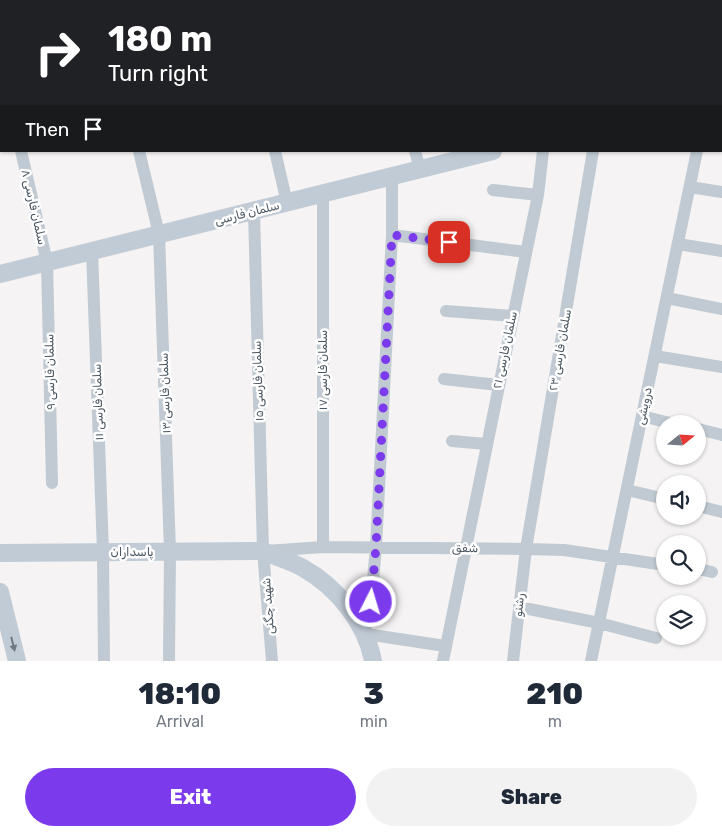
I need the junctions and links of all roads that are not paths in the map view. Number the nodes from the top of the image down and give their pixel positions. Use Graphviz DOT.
graph roads {
  1 [pos="21,152"];
  2 [pos="139,152"];
  3 [pos="275,152"];
  4 [pos="415,152"];
  5 [pos="489,152"];
  6 [pos="543,152"];
  7 [pos="593,152"];
  8 [pos="697,152"];
  9 [pos="420,170"];
  10 [pos="392,177"];
  11 [pos="690,187"];
  12 [pos="493,190"];
  13 [pos="722,192"];
  14 [pos="323,194"];
  15 [pos="538,195"];
  16 [pos="287,203"];
  17 [pos="254,211"];
  18 [pos="159,234"];
  19 [pos="392,235"];
  20 [pos="678,244"];
  21 [pos="92,251"];
  22 [pos="722,251"];
  23 [pos="526,252"];
  24 [pos="47,262"];
  25 [pos="0,274"];
  26 [pos="667,298"];
  27 [pos="722,309"];
  28 [pos="446,311"];
  29 [pos="512,316"];
  30 [pos="655,356"];
  31 [pos="722,367"];
  32 [pos="444,379"];
  33 [pos="498,385"];
  34 [pos="642,416"];
  35 [pos="656,420"];
  36 [pos="706,431"];
  37 [pos="722,435"];
  38 [pos="452,441"];
  39 [pos="486,444"];
  40 [pos="52,483"];
  41 [pos="627,490"];
  42 [pos="656,497"];
  43 [pos="706,508"];
  44 [pos="722,512"];
  45 [pos="323,547"];
  46 [pos="376,547"];
  47 [pos="464,548"];
  48 [pos="526,549"];
  49 [pos="264,551"];
  50 [pos="103,552"];
  51 [pos="170,552"];
  52 [pos="0,553"];
  53 [pos="612,557"];
  54 [pos="656,564"];
  55 [pos="706,571"];
  56 [pos="712,572"];
  57 [pos="0,592"];
  58 [pos="371,602"];
  59 [pos="519,607"];
  60 [pos="599,623"];
  61 [pos="366,634"];
  62 [pos="656,638"];
  63 [pos="446,646"];
  64 [pos="18,661"];
  65 [pos="104,661"];
  66 [pos="169,661"];
  67 [pos="272,661"];
  68 [pos="373,661"];
  69 [pos="443,661"];
  70 [pos="513,661"];
  71 [pos="591,661"];
  1 -- 24 [label="street, سلمان فارسی ۸"];
  2 -- 18 [label="street, سلمان فارسی ۱۳"];
  3 -- 16 [label="street"];
  4 -- 9 [label="street"];
  5 -- 9 [label="street, سلمان فارسی"];
  6 -- 15 [label="street, سلمان فارسی ۲۱"];
  7 -- 48 [label="street, سلمان فارسی ۲۳"];
  8 -- 11 [label="street, درویشی"];
  9 -- 10 [label="street, سلمان فارسی"];
  10 -- 14 [label="street, سلمان فارسی"];
  10 -- 19 [label="street"];
  11 -- 13 [label="street"];
  11 -- 20 [label="street, درویشی"];
  12 -- 15 [label="street"];
  14 -- 16 [label="street, سلمان فارسی"];
  14 -- 45 [label="street, سلمان فارسی ۱۷"];
  15 -- 23 [label="street, سلمان فارسی ۲۱"];
  16 -- 17 [label="street, سلمان فارسی"];
  17 -- 18 [label="street, سلمان فارسی"];
  17 -- 49 [label="street, سلمان فارسی ۱۵"];
  18 -- 21 [label="street, سلمان فارسی"];
  18 -- 51 [label="street, سلمان فارسی ۱۳"];
  19 -- 23 [label="street"];
  19 -- 46 [label="street"];
  20 -- 22 [label="street"];
  20 -- 26 [label="street, درویشی"];
  21 -- 24 [label="street, سلمان فارسی"];
  21 -- 50 [label="street, سلمان فارسی ۱۱"];
  23 -- 29 [label="street, سلمان فارسی ۲۱"];
  24 -- 25 [label="street, سلمان فارسی"];
  24 -- 40 [label="street, سلمان فارسی ۹"];
  26 -- 27 [label="street"];
  26 -- 30 [label="street, درویشی"];
  28 -- 29 [label="street"];
  29 -- 33 [label="street, سلمان فارسی ۲۱"];
  30 -- 31 [label="street"];
  30 -- 34 [label="street, درویشی"];
  32 -- 33 [label="street"];
  33 -- 39 [label="street, سلمان فارسی ۲۱"];
  34 -- 35 [label="street"];
  34 -- 41 [label="street, درویشی"];
  36 -- 37 [label="street"];
  38 -- 39 [label="street"];
  39 -- 47 [label="street, سلمان فارسی ۲۱"];
  41 -- 42 [label="street"];
  41 -- 53 [label="street, درویشی"];
  43 -- 44 [label="street"];
  45 -- 46 [label="street, شفق"];
  45 -- 49 [label="street, شفق"];
  46 -- 47 [label="street, شفق"];
  46 -- 58 [label="street"];
  47 -- 48 [label="street, شفق"];
  47 -- 63 [label="street, سلمان فارسی ۲۱"];
  48 -- 53 [label="street, شفق"];
  48 -- 59 [label="street, رشنو"];
  49 -- 51 [label="street, پاسداران"];
  49 -- 61 [label="street"];
  49 -- 67 [label="street, شهید چگنی"];
  50 -- 51 [label="street, پاسداران"];
  50 -- 52 [label="street, پاسداران"];
  50 -- 65 [label="street, سلمان فارسی ۱۱"];
  51 -- 66 [label="street, سلمان فارسی ۱۳"];
  53 -- 54 [label="street, شفق"];
  53 -- 60 [label="street, درویشی"];
  55 -- 56 [label="street"];
  57 -- 64 [label="street, one-way"];
  59 -- 60 [label="street"];
  59 -- 70 [label="street, رشنو"];
  60 -- 62 [label="street"];
  60 -- 71 [label="street, درویشی"];
  61 -- 63 [label="street"];
  61 -- 68 [label="street"];
  63 -- 69 [label="street, سلمان فارسی ۲۱"];
}
